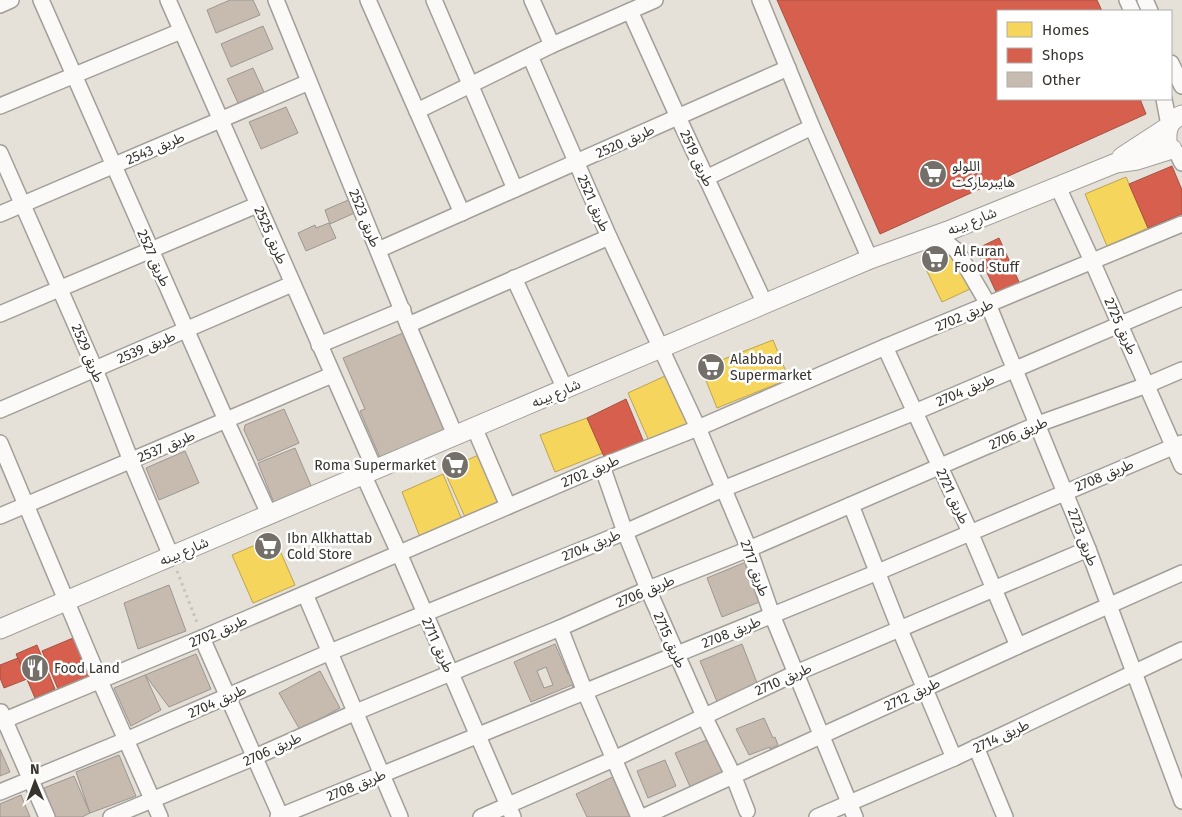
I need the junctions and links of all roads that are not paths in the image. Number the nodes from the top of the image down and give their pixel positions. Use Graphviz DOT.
graph roads {
  1 [pos="11,0"];
  2 [pos="41,0"];
  3 [pos="168,0"];
  4 [pos="276,0"];
  5 [pos="368,0"];
  6 [pos="434,0"];
  7 [pos="532,0"];
  8 [pos="655,0"];
  9 [pos="760,0"];
  10 [pos="0,5"];
  11 [pos="630,11"];
  12 [pos="181,31"];
  13 [pos="552,45"];
  14 [pos="530,56"];
  15 [pos="1172,65"];
  16 [pos="788,68"];
  17 [pos="74,75"];
  18 [pos="309,82"];
  19 [pos="472,84"];
  20 [pos="1182,86"];
  21 [pos="1164,100"];
  22 [pos="0,106"];
  23 [pos="417,111"];
  24 [pos="678,117"];
  25 [pos="220,120"];
  26 [pos="1173,122"];
  27 [pos="812,127"];
  28 [pos="0,152"];
  29 [pos="1178,155"];
  30 [pos="576,162"];
  31 [pos="1116,163"];
  32 [pos="114,166"];
  33 [pos="706,178"];
  34 [pos="1058,187"];
  35 [pos="515,189"];
  36 [pos="23,204"];
  37 [pos="258,205"];
  38 [pos="462,213"];
  39 [pos="0,214"];
  40 [pos="1182,224"];
  41 [pos="933,236"];
  42 [pos="609,237"];
  43 [pos="151,250"];
  44 [pos="378,250"];
  45 [pos="870,259"];
  46 [pos="1092,261"];
  47 [pos="514,278"];
  48 [pos="292,284"];
  49 [pos="60,288"];
  50 [pos="1182,298"];
  51 [pos="765,304"];
  52 [pos="988,304"];
  53 [pos="402,310"];
  54 [pos="0,314"];
  55 [pos="1120,324"];
  56 [pos="408,325"];
  57 [pos="186,330"];
  58 [pos="319,345"];
  59 [pos="885,347"];
  60 [pos="661,349"];
  61 [pos="1015,368"];
  62 [pos="95,369"];
  63 [pos="1182,370"];
  64 [pos="332,375"];
  65 [pos="1147,385"];
  66 [pos="565,389"];
  67 [pos="0,410"];
  68 [pos="915,412"];
  69 [pos="226,420"];
  70 [pos="1038,424"];
  71 [pos="474,427"];
  72 [pos="698,428"];
  73 [pos="455,434"];
  74 [pos="0,443"];
  75 [pos="1178,444"];
  76 [pos="131,461"];
  77 [pos="602,466"];
  78 [pos="940,466"];
  79 [pos="1182,466"];
  80 [pos="369,472"];
  81 [pos="723,489"];
  82 [pos="1066,492"];
  83 [pos="850,504"];
  84 [pos="26,505"];
  85 [pos="508,506"];
  86 [pos="269,514"];
  87 [pos="0,516"];
  88 [pos="625,532"];
  89 [pos="970,532"];
  90 [pos="749,549"];
  91 [pos="1088,549"];
  92 [pos="399,553"];
  93 [pos="171,556"];
  94 [pos="878,572"];
  95 [pos="1182,573"];
  96 [pos="648,589"];
  97 [pos="994,589"];
  98 [pos="305,594"];
  99 [pos="67,600"];
  100 [pos="1109,606"];
  101 [pos="425,614"];
  102 [pos="772,615"];
  103 [pos="560,628"];
  104 [pos="0,629"];
  105 [pos="900,630"];
  106 [pos="202,638"];
  107 [pos="1018,646"];
  108 [pos="1182,650"];
  109 [pos="330,652"];
  110 [pos="676,654"];
  111 [pos="450,673"];
  112 [pos="796,673"];
  113 [pos="1134,673"];
  114 [pos="100,681"];
  115 [pos="924,689"];
  116 [pos="585,692"];
  117 [pos="228,696"];
  118 [pos="356,712"];
  119 [pos="704,716"];
  120 [pos="1,718"];
  121 [pos="478,735"];
  122 [pos="823,736"];
  123 [pos="126,740"];
  124 [pos="976,747"];
  125 [pos="255,757"];
  126 [pos="954,758"];
  127 [pos="614,759"];
  128 [pos="1177,770"];
  129 [pos="382,774"];
  130 [pos="733,775"];
  131 [pos="30,780"];
  132 [pos="0,792"];
  133 [pos="152,799"];
  134 [pos="1182,801"];
  135 [pos="849,802"];
  136 [pos="510,811"];
  137 [pos="747,811"];
  138 [pos="47,817"];
  139 [pos="111,817"];
  140 [pos="160,817"];
  141 [pos="280,817"];
  142 [pos="400,817"];
  143 [pos="481,817"];
  144 [pos="639,817"];
  145 [pos="643,817"];
  146 [pos="817,817"];
  147 [pos="855,817"];
  148 [pos="1005,817"];
  1 -- 10 [label="street"];
  2 -- 17 [label="street, طريق 2527"];
  3 -- 12 [label="street, طريق 2525"];
  4 -- 18 [label="street, طريق 2523"];
  5 -- 23 [label="street"];
  6 -- 19 [label="street"];
  7 -- 13 [label="street"];
  8 -- 11 [label="street"];
  9 -- 16 [label="street"];
  11 -- 13 [label="street"];
  11 -- 24 [label="street, طريق 2519"];
  12 -- 17 [label="street"];
  12 -- 25 [label="street, طريق 2525"];
  13 -- 14 [label="street"];
  14 -- 19 [label="street"];
  14 -- 30 [label="street, طريق 2521"];
  15 -- 20 [label="street"];
  16 -- 24 [label="street, طريق 2520"];
  16 -- 27 [label="street"];
  17 -- 22 [label="street"];
  17 -- 32 [label="street, طريق 2527"];
  18 -- 25 [label="street, طريق 2543"];
  18 -- 44 [label="street, طريق 2523"];
  19 -- 23 [label="street"];
  19 -- 35 [label="street"];
  21 -- 26 [label="street"];
  23 -- 38 [label="street"];
  24 -- 30 [label="street, طريق 2520"];
  24 -- 33 [label="street, طريق 2519"];
  25 -- 32 [label="street, طريق 2543"];
  25 -- 37 [label="street, طريق 2525"];
  26 -- 29 [label="street"];
  26 -- 31 [label="street, شارع بينه"];
  27 -- 33 [label="street"];
  27 -- 45 [label="street"];
  28 -- 36 [label="street, طريق 2529"];
  29 -- 31 [label="street, شارع بينه"];
  30 -- 35 [label="street, طريق 2520"];
  30 -- 42 [label="street, طريق 2521"];
  31 -- 34 [label="street, شارع بينه"];
  32 -- 36 [label="street, طريق 2543"];
  32 -- 43 [label="street, طريق 2527"];
  33 -- 51 [label="street, طريق 2519"];
  34 -- 41 [label="street, شارع بينه"];
  34 -- 46 [label="street, طريق 2725"];
  35 -- 38 [label="street, طريق 2520"];
  36 -- 39 [label="street, طريق 2543"];
  36 -- 49 [label="street, طريق 2529"];
  37 -- 43 [label="street"];
  37 -- 48 [label="street, طريق 2525"];
  38 -- 44 [label="street, طريق 2520"];
  40 -- 46 [label="street, طريق 2702"];
  41 -- 45 [label="street, شارع بينه"];
  41 -- 52 [label="street, طريق 2723"];
  42 -- 47 [label="street"];
  42 -- 60 [label="street, طريق 2521"];
  43 -- 49 [label="street"];
  43 -- 57 [label="street, طريق 2527"];
  44 -- 53 [label="street, طريق 2523"];
  45 -- 51 [label="street, شارع بينه"];
  46 -- 52 [label="street, طريق 2702"];
  46 -- 55 [label="street, طريق 2725"];
  47 -- 56 [label="street"];
  47 -- 66 [label="street"];
  48 -- 57 [label="street, طريق 2539"];
  48 -- 58 [label="street, طريق 2525"];
  49 -- 54 [label="street"];
  49 -- 62 [label="street, طريق 2529"];
  50 -- 55 [label="street, طريق 2704"];
  51 -- 60 [label="street, شارع بينه"];
  52 -- 59 [label="street, طريق 2702"];
  52 -- 61 [label="street, طريق 2723"];
  53 -- 56 [label="street, طريق 2523"];
  53 -- 58 [label="street"];
  55 -- 61 [label="street, طريق 2704"];
  55 -- 65 [label="street, طريق 2725"];
  56 -- 73 [label="street, طريق 2523"];
  57 -- 62 [label="street, طريق 2539"];
  57 -- 69 [label="street, طريق 2527"];
  58 -- 64 [label="street, طريق 2525"];
  59 -- 68 [label="street, طريق 2721"];
  59 -- 72 [label="street, طريق 2702"];
  60 -- 66 [label="street, شارع بينه"];
  60 -- 72 [label="street, طريق 2717"];
  61 -- 68 [label="street, طريق 2704"];
  61 -- 70 [label="street, طريق 2723"];
  62 -- 67 [label="street, طريق 2539"];
  62 -- 76 [label="street, طريق 2529"];
  63 -- 65 [label="street, طريق 2706"];
  64 -- 69 [label="street, طريق 2537"];
  64 -- 80 [label="street, طريق 2525"];
  65 -- 70 [label="street, طريق 2706"];
  65 -- 75 [label="street, طريق 2725"];
  66 -- 71 [label="street, شارع بينه"];
  68 -- 78 [label="street, طريق 2721"];
  68 -- 81 [label="street, طريق 2704"];
  69 -- 76 [label="street, طريق 2537"];
  69 -- 86 [label="street, طريق 2527"];
  70 -- 78 [label="street, طريق 2706"];
  70 -- 82 [label="street, طريق 2723"];
  71 -- 73 [label="street, شارع بينه"];
  71 -- 85 [label="street"];
  72 -- 77 [label="street, طريق 2702"];
  72 -- 81 [label="street, طريق 2717"];
  73 -- 80 [label="street, شارع بينه"];
  74 -- 84 [label="street"];
  75 -- 79 [label="street, طريق 2725"];
  75 -- 82 [label="street, طريق 2708"];
  76 -- 84 [label="street, طريق 2537"];
  76 -- 93 [label="street, طريق 2529"];
  77 -- 85 [label="street, طريق 2702"];
  77 -- 88 [label="street, طريق 2715"];
  78 -- 83 [label="street, طريق 2706"];
  78 -- 89 [label="street, طريق 2721"];
  80 -- 86 [label="street, شارع بينه"];
  80 -- 92 [label="street, طريق 2711"];
  81 -- 88 [label="street, طريق 2704"];
  81 -- 90 [label="street, طريق 2717"];
  82 -- 89 [label="street, طريق 2708"];
  82 -- 91 [label="street, طريق 2723"];
  83 -- 90 [label="street, طريق 2706"];
  83 -- 94 [label="street"];
  84 -- 87 [label="street, طريق 2537"];
  84 -- 99 [label="street"];
  85 -- 92 [label="street, طريق 2702"];
  86 -- 93 [label="street, شارع بينه"];
  88 -- 96 [label="street, طريق 2715"];
  88 -- 101 [label="street, طريق 2704"];
  89 -- 94 [label="street, طريق 2708"];
  89 -- 97 [label="street, طريق 2721"];
  90 -- 96 [label="street, طريق 2706"];
  90 -- 102 [label="street, طريق 2717"];
  91 -- 97 [label="street, طريق 2710"];
  91 -- 100 [label="street, طريق 2723"];
  92 -- 98 [label="street, طريق 2702"];
  92 -- 101 [label="street, طريق 2711"];
  93 -- 99 [label="street, شارع بينه"];
  94 -- 102 [label="street, طريق 2708"];
  94 -- 105 [label="street"];
  95 -- 100 [label="street, طريق 2712"];
  96 -- 103 [label="street, طريق 2706"];
  96 -- 110 [label="street, طريق 2715"];
  97 -- 105 [label="street, طريق 2710"];
  97 -- 107 [label="street, طريق 2721"];
  98 -- 106 [label="street, طريق 2702"];
  98 -- 109 [label="street"];
  99 -- 104 [label="street, شارع بينه"];
  99 -- 114 [label="street"];
  100 -- 107 [label="street, طريق 2712"];
  100 -- 113 [label="street, طريق 2723"];
  101 -- 109 [label="street, طريق 2704"];
  101 -- 111 [label="street, طريق 2711"];
  102 -- 110 [label="street, طريق 2708"];
  102 -- 112 [label="street, طريق 2717"];
  103 -- 111 [label="street, طريق 2706"];
  103 -- 116 [label="street"];
  105 -- 112 [label="street, طريق 2710"];
  105 -- 115 [label="street"];
  106 -- 114 [label="street, طريق 2702"];
  106 -- 117 [label="street"];
  107 -- 115 [label="street, طريق 2712"];
  108 -- 113 [label="street, طريق 2714"];
  109 -- 117 [label="street, طريق 2704"];
  109 -- 118 [label="street"];
  110 -- 116 [label="street, طريق 2708"];
  110 -- 119 [label="street, طريق 2715"];
  111 -- 118 [label="street, طريق 2706"];
  111 -- 121 [label="street, طريق 2711"];
  112 -- 119 [label="street, طريق 2710"];
  112 -- 122 [label="street, طريق 2717"];
  113 -- 124 [label="street, طريق 2714"];
  113 -- 128 [label="street, طريق 2723"];
  114 -- 120 [label="street, طريق 2702"];
  114 -- 123 [label="street"];
  115 -- 122 [label="street, طريق 2712"];
  115 -- 126 [label="street"];
  116 -- 121 [label="street, طريق 2708"];
  116 -- 127 [label="street"];
  117 -- 123 [label="street, طريق 2704"];
  117 -- 125 [label="street"];
  118 -- 125 [label="street, طريق 2706"];
  118 -- 129 [label="street"];
  119 -- 127 [label="street, طريق 2710"];
  119 -- 130 [label="street, طريق 2715"];
  120 -- 131 [label="street"];
  121 -- 129 [label="street, طريق 2708"];
  121 -- 136 [label="street, طريق 2711"];
  122 -- 130 [label="street, طريق 2712"];
  122 -- 135 [label="street, طريق 2717"];
  123 -- 131 [label="street, طريق 2704"];
  123 -- 133 [label="street"];
  124 -- 126 [label="street, طريق 2714"];
  124 -- 148 [label="street"];
  125 -- 133 [label="street, طريق 2706"];
  125 -- 141 [label="street"];
  126 -- 135 [label="street, طريق 2714"];
  127 -- 136 [label="street, طريق 2710"];
  127 -- 144 [label="street"];
  128 -- 134 [label="street, طريق 2723"];
  129 -- 141 [label="street, طريق 2708"];
  129 -- 142 [label="street"];
  130 -- 137 [label="street, طريق 2715"];
  130 -- 145 [label="street, طريق 2712"];
  131 -- 132 [label="street, طريق 2704"];
  131 -- 138 [label="street"];
  133 -- 139 [label="street, طريق 2706"];
  133 -- 140 [label="street"];
  135 -- 146 [label="street, طريق 2714"];
  135 -- 147 [label="street, طريق 2717"];
  136 -- 143 [label="street, طريق 2710"];
}
